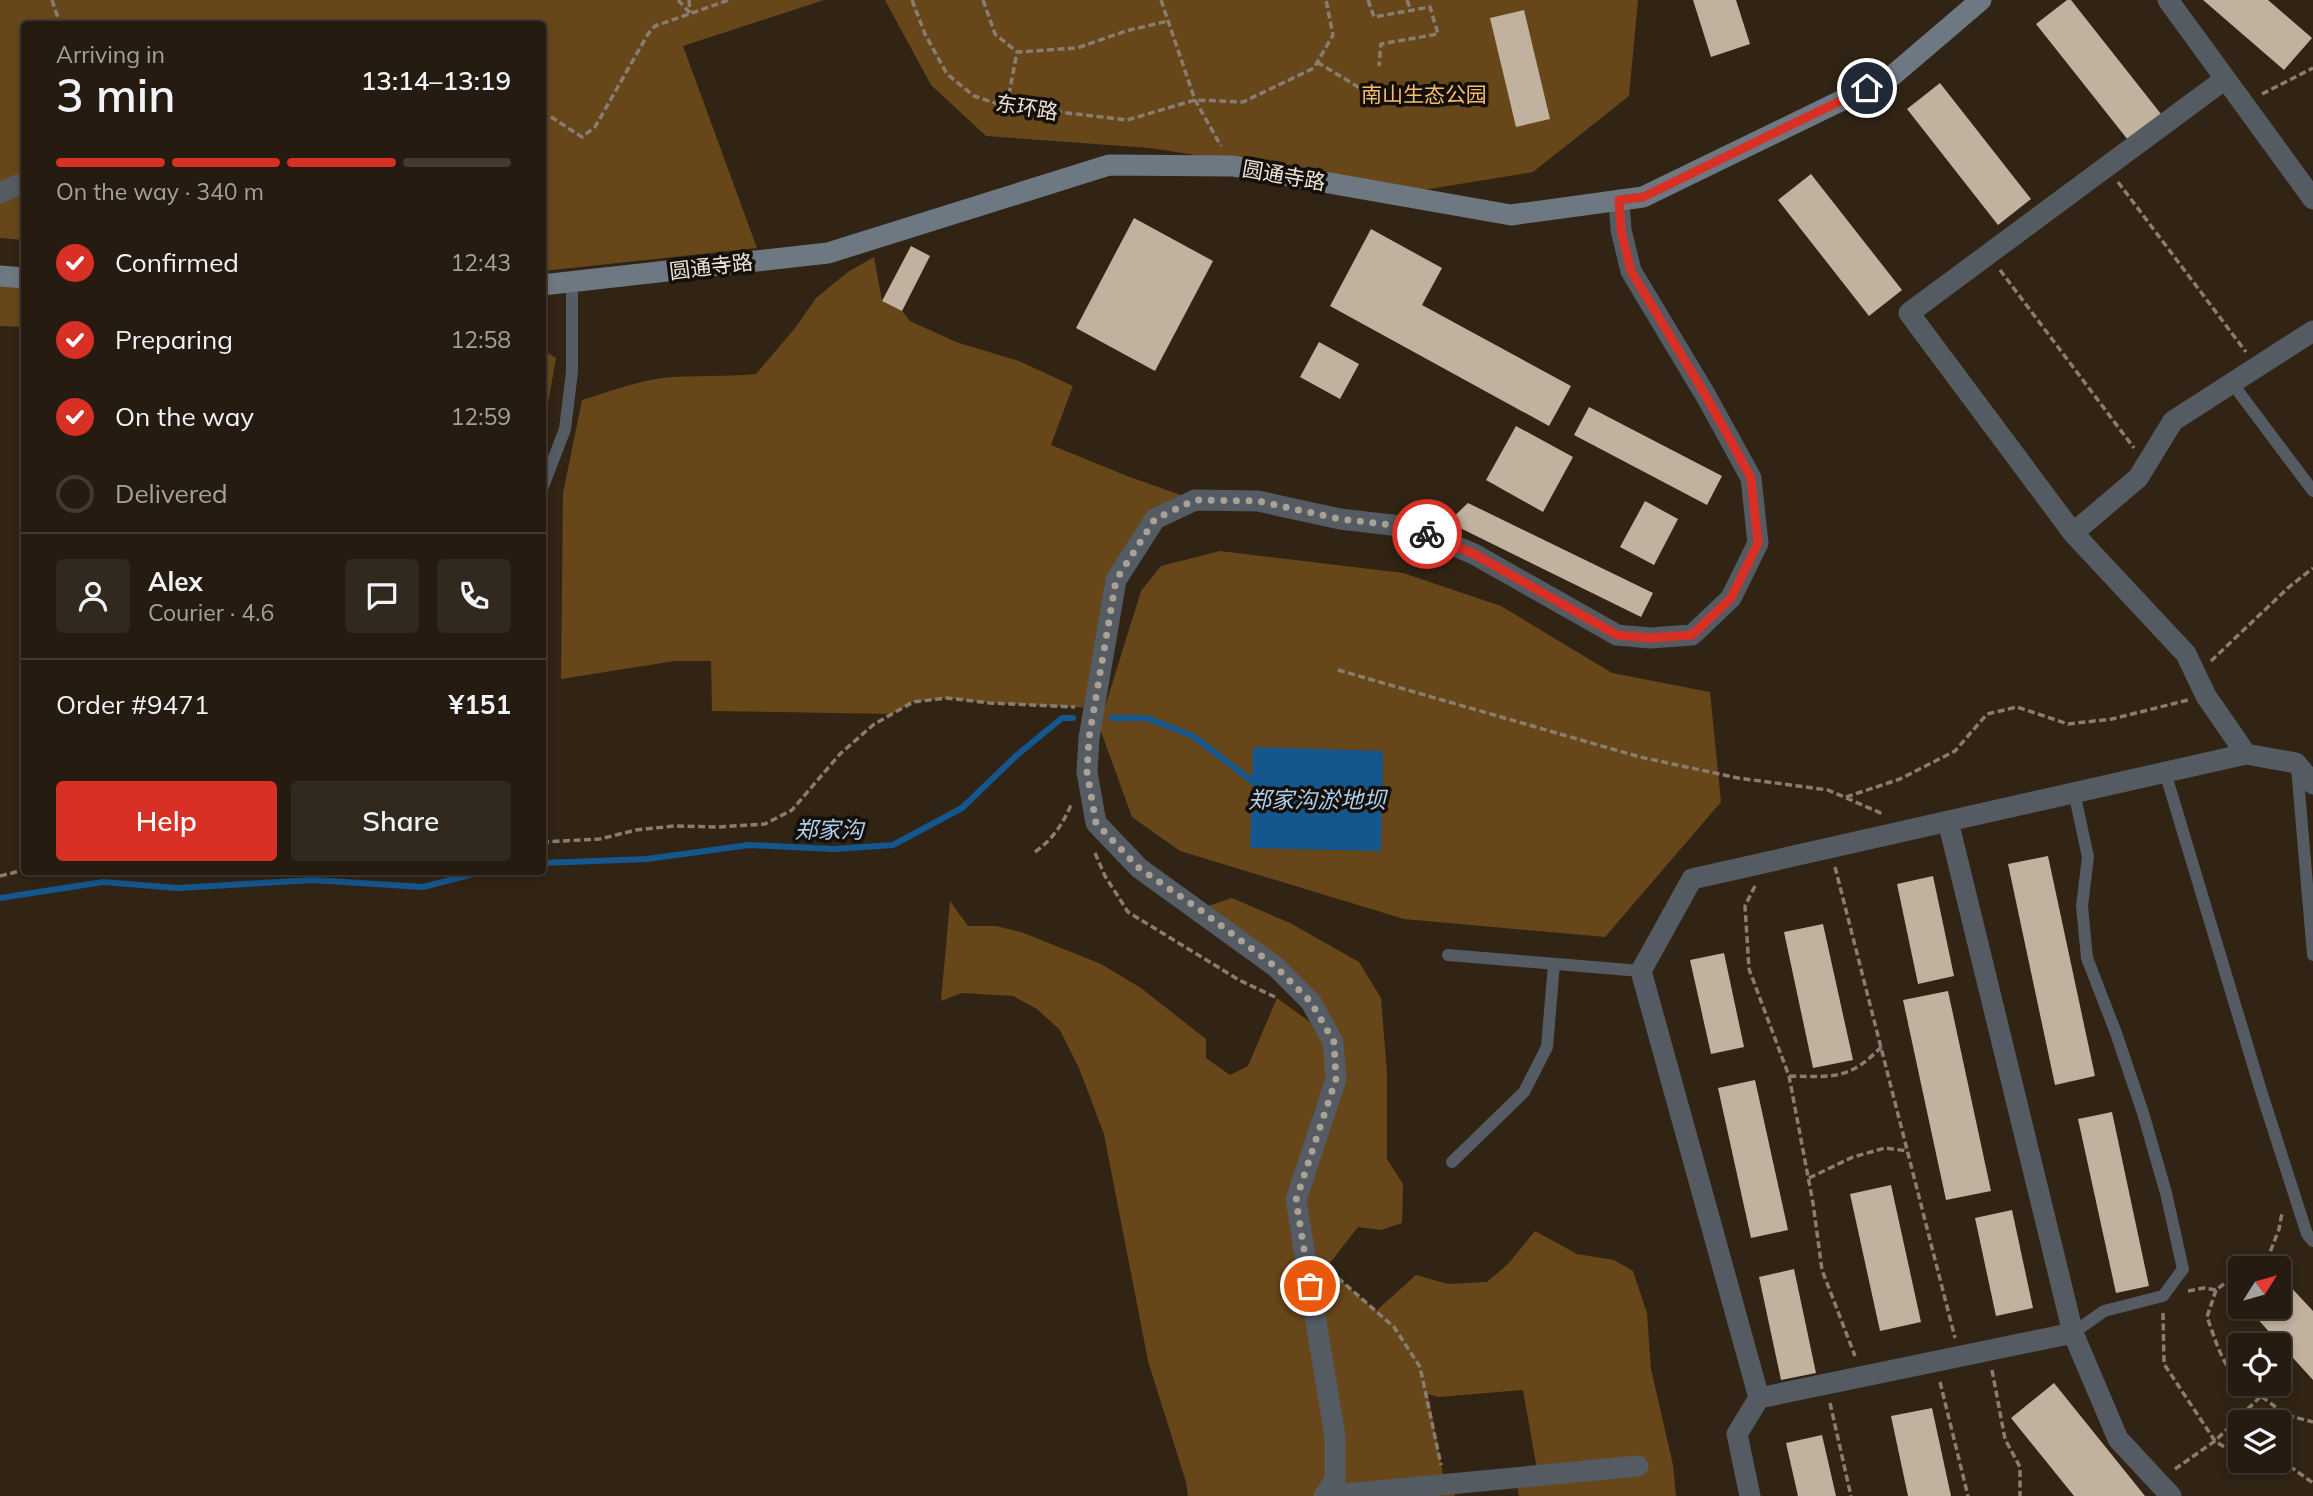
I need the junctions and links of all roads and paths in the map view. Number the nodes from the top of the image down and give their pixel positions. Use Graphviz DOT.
graph roads {
  1 [pos="52,0"];
  2 [pos="678,0"];
  3 [pos="689,0"];
  4 [pos="729,0"];
  5 [pos="912,0"];
  6 [pos="983,0"];
  7 [pos="1161,0"];
  8 [pos="1326,0"];
  9 [pos="1368,0"];
  10 [pos="1408,0"];
  11 [pos="1981,0"];
  12 [pos="2168,0"];
  13 [pos="1411,10"];
  14 [pos="691,14"];
  15 [pos="59,21"];
  16 [pos="1168,21"];
  17 [pos="1017,52"];
  18 [pos="1317,62"];
  19 [pos="1379,66"];
  20 [pos="2313,68"];
  21 [pos="2225,79"];
  22 [pos="1368,93"];
  23 [pos="1195,100"];
  24 [pos="2243,103"];
  25 [pos="1007,106"];
  26 [pos="546,114"];
  27 [pos="1233,166"];
  28 [pos="2106,166"];
  29 [pos="21,184"];
  30 [pos="0,193"];
  31 [pos="2313,199"];
  32 [pos="1619,200"];
  33 [pos="1988,254"];
  34 [pos="0,276"];
  35 [pos="21,278"];
  36 [pos="572,282"];
  37 [pos="546,285"];
  38 [pos="2313,331"];
  39 [pos="2257,367"];
  40 [pos="2232,383"];
  41 [pos="2146,465"];
  42 [pos="546,479"];
  43 [pos="2313,491"];
  44 [pos="2073,533"];
  45 [pos="2313,568"];
  46 [pos="1338,670"];
  47 [pos="2196,675"];
  48 [pos="2206,696"];
  49 [pos="1094,708"];
  50 [pos="2246,754"];
  51 [pos="2296,763"];
  52 [pos="2165,772"];
  53 [pos="2313,784"];
  54 [pos="2074,792"];
  55 [pos="1844,797"];
  56 [pos="1079,810"];
  57 [pos="1948,821"];
  58 [pos="1917,828"];
  59 [pos="546,842"];
  60 [pos="1091,844"];
  61 [pos="1829,848"];
  62 [pos="1035,852"];
  63 [pos="1766,862"];
  64 [pos="21,871"];
  65 [pos="0,876"];
  66 [pos="1447,955"];
  67 [pos="2313,955"];
  68 [pos="1554,964"];
  69 [pos="1641,971"];
  70 [pos="1277,998"];
  71 [pos="1882,1046"];
  72 [pos="1789,1076"];
  73 [pos="1908,1150"];
  74 [pos="1452,1161"];
  75 [pos="1809,1178"];
  76 [pos="2292,1185"];
  77 [pos="2313,1241"];
  78 [pos="1305,1251"];
  79 [pos="2269,1256"];
  80 [pos="2228,1281"];
  81 [pos="2216,1290"];
  82 [pos="2163,1296"];
  83 [pos="2073,1334"];
  84 [pos="1987,1351"];
  85 [pos="1960,1357"];
  86 [pos="1935,1362"];
  87 [pos="2228,1366"];
  88 [pos="1864,1376"];
  89 [pos="1826,1384"];
  90 [pos="2261,1396"];
  91 [pos="1759,1398"];
  92 [pos="2313,1422"];
  93 [pos="2215,1441"];
  94 [pos="2228,1449"];
  95 [pos="1638,1466"];
  96 [pos="2291,1467"];
  97 [pos="2313,1483"];
  98 [pos="1445,1485"];
  99 [pos="2165,1489"];
  100 [pos="1406,1492"];
  101 [pos="1750,1496"];
  102 [pos="1851,1496"];
  103 [pos="1968,1496"];
  104 [pos="2020,1496"];
  1 -- 15 [label="path"];
  2 -- 14 [label="path"];
  3 -- 14 [label="path"];
  4 -- 14 [label="path"];
  5 -- 25 [label="path, 东环路"];
  6 -- 17 [label="path"];
  7 -- 16 [label="path"];
  8 -- 18 [label="path"];
  9 -- 13 [label="path"];
  10 -- 13 [label="path"];
  11 -- 32 [label="street, 圆通寺路"];
  12 -- 21 [label="street"];
  13 -- 19 [label="path"];
  14 -- 26 [label="path"];
  16 -- 17 [label="path"];
  16 -- 23 [label="path"];
  17 -- 25 [label="path"];
  18 -- 22 [label="path"];
  18 -- 23 [label="path, 东环路"];
  20 -- 24 [label="path"];
  21 -- 24 [label="street"];
  21 -- 28 [label="street"];
  23 -- 25 [label="path, 东环路"];
  23 -- 27 [label="path"];
  24 -- 31 [label="street"];
  27 -- 32 [label="street, 圆通寺路"];
  27 -- 36 [label="street, 圆通寺路"];
  28 -- 33 [label="street"];
  28 -- 39 [label="path"];
  29 -- 30 [label="street"];
  32 -- 49 [label="street"];
  33 -- 41 [label="path"];
  33 -- 44 [label="street"];
  34 -- 35 [label="street"];
  36 -- 37 [label="street, 圆通寺路"];
  36 -- 42 [label="lane"];
  38 -- 39 [label="street"];
  39 -- 40 [label="street"];
  40 -- 41 [label="street"];
  40 -- 43 [label="lane"];
  41 -- 44 [label="street"];
  44 -- 47 [label="street"];
  45 -- 47 [label="path"];
  46 -- 55 [label="path"];
  47 -- 48 [label="street"];
  48 -- 50 [label="street"];
  48 -- 55 [label="path"];
  49 -- 59 [label="path"];
  49 -- 78 [label="street"];
  50 -- 51 [label="street"];
  50 -- 52 [label="street"];
  51 -- 53 [label="street"];
  51 -- 67 [label="lane"];
  52 -- 54 [label="street"];
  52 -- 76 [label="lane"];
  54 -- 57 [label="street"];
  54 -- 82 [label="lane"];
  55 -- 58 [label="path"];
  56 -- 62 [label="path"];
  57 -- 58 [label="street"];
  57 -- 83 [label="street"];
  58 -- 61 [label="street"];
  60 -- 70 [label="path"];
  61 -- 63 [label="street"];
  61 -- 71 [label="path"];
  63 -- 69 [label="street"];
  63 -- 72 [label="path"];
  64 -- 65 [label="path"];
  66 -- 68 [label="lane"];
  68 -- 69 [label="lane"];
  68 -- 74 [label="lane"];
  69 -- 91 [label="street"];
  71 -- 72 [label="path"];
  71 -- 73 [label="path"];
  72 -- 75 [label="path"];
  73 -- 75 [label="path"];
  73 -- 85 [label="path"];
  75 -- 88 [label="path"];
  76 -- 77 [label="lane"];
  76 -- 79 [label="path"];
  78 -- 98 [label="path"];
  78 -- 100 [label="street"];
  80 -- 81 [label="path"];
  81 -- 82 [label="path"];
  81 -- 87 [label="path"];
  82 -- 83 [label="lane"];
  82 -- 93 [label="path"];
  83 -- 84 [label="street"];
  83 -- 99 [label="street"];
  84 -- 85 [label="street"];
  84 -- 104 [label="path"];
  85 -- 86 [label="street"];
  86 -- 88 [label="street"];
  86 -- 103 [label="path"];
  88 -- 89 [label="street"];
  89 -- 91 [label="street"];
  89 -- 102 [label="path"];
  90 -- 92 [label="path"];
  90 -- 93 [label="path"];
  91 -- 101 [label="street"];
  93 -- 94 [label="path"];
  93 -- 99 [label="path"];
  95 -- 98 [label="street"];
  96 -- 97 [label="path"];
  98 -- 100 [label="street"];
}
